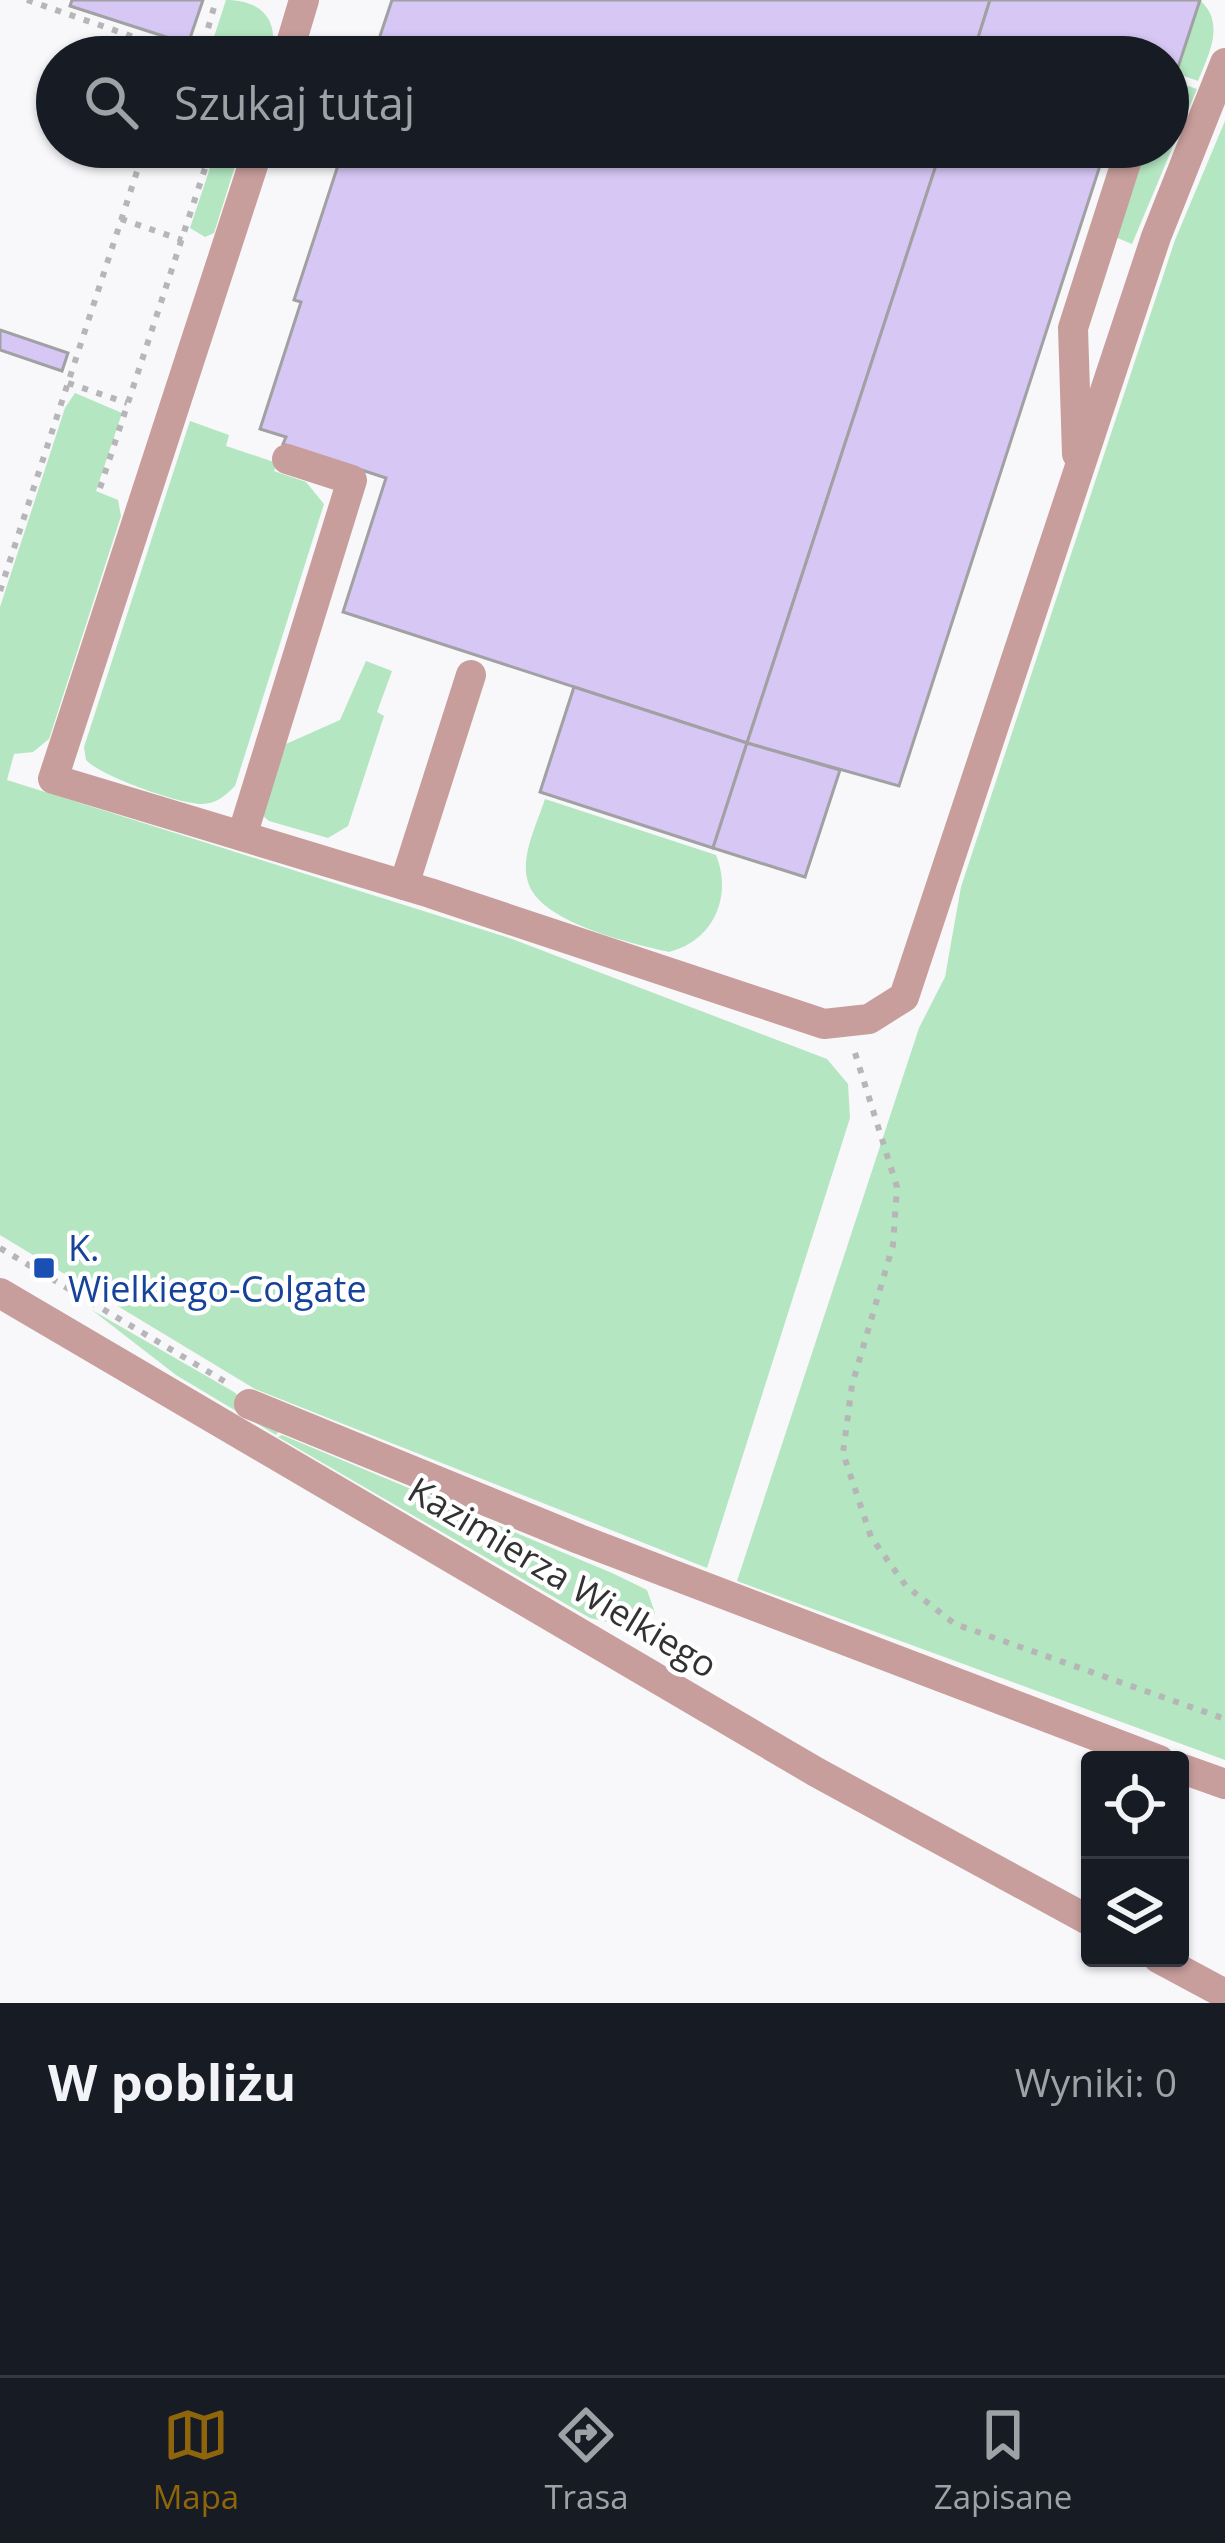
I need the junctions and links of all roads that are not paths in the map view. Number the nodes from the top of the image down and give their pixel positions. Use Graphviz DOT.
graph roads {
  1 [pos="304,0"];
  2 [pos="293,36"];
  3 [pos="1225,63"];
  4 [pos="1189,154"];
  5 [pos="252,168"];
  6 [pos="1123,168"];
  7 [pos="1183,168"];
  8 [pos="287,459"];
  9 [pos="1078,478"];
  10 [pos="471,675"];
  11 [pos="242,836"];
  12 [pos="404,885"];
  13 [pos="0,1293"];
  14 [pos="249,1404"];
  15 [pos="1136,1751"];
  16 [pos="1189,1771"];
  17 [pos="1225,1784"];
  18 [pos="1081,1916"];
  19 [pos="1175,1967"];
  20 [pos="1225,1994"];
  1 -- 2 [label="street"];
  3 -- 4 [label="street"];
  5 -- 11 [label="street"];
  6 -- 9 [label="street"];
  7 -- 9 [label="street"];
  8 -- 11 [label="street"];
  9 -- 12 [label="street"];
  10 -- 12 [label="street"];
  11 -- 12 [label="street"];
  13 -- 18 [label="street, Kazimierza Wielkiego"];
  14 -- 15 [label="street"];
  16 -- 17 [label="street"];
  19 -- 20 [label="street"];
}
